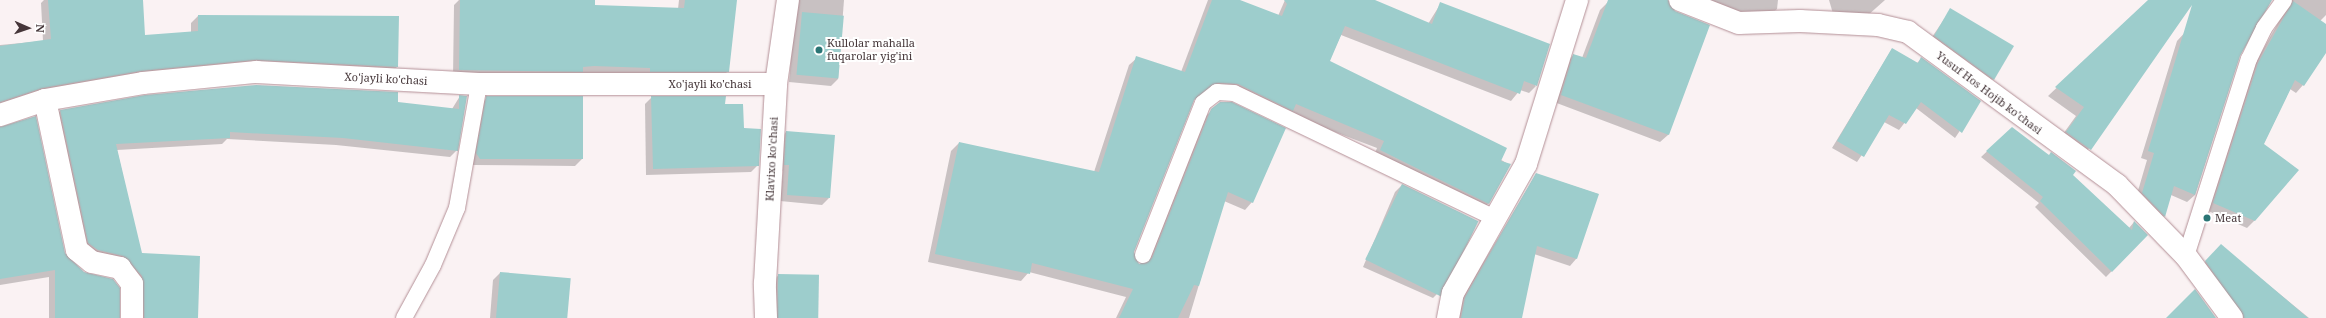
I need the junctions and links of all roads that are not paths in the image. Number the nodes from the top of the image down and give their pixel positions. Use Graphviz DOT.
graph roads {
  1 [pos="788,0"];
  2 [pos="1577,0"];
  3 [pos="1680,0"];
  4 [pos="2284,0"];
  5 [pos="479,84"];
  6 [pos="776,84"];
  7 [pos="46,100"];
  8 [pos="0,115"];
  9 [pos="1497,219"];
  10 [pos="1143,255"];
  11 [pos="2186,256"];
  12 [pos="132,318"];
  13 [pos="404,318"];
  14 [pos="766,318"];
  15 [pos="1448,318"];
  16 [pos="2232,318"];
  1 -- 6 [label="street, Klavixo ko'chasi"];
  2 -- 9 [label="street"];
  3 -- 11 [label="street, Yusuf Hos Hojib ko'chasi"];
  4 -- 11 [label="lane"];
  5 -- 6 [label="street, Xo'jayli ko'chasi"];
  5 -- 7 [label="street, Xo'jayli ko'chasi"];
  5 -- 13 [label="lane"];
  6 -- 14 [label="street, Klavixo ko'chasi"];
  7 -- 8 [label="street, Xo'jayli ko'chasi"];
  7 -- 12 [label="street"];
  9 -- 10 [label="lane"];
  9 -- 15 [label="street"];
  11 -- 16 [label="street, Yusuf Hos Hojib ko'chasi"];
}
